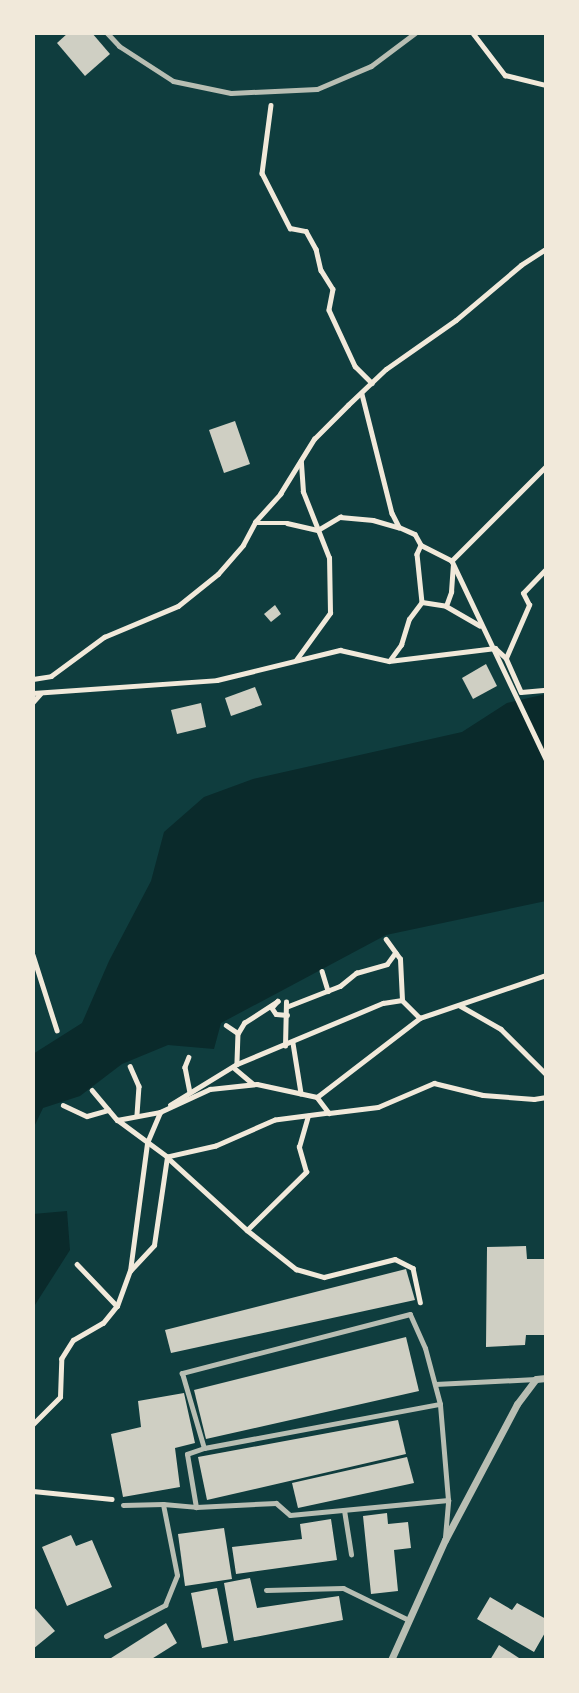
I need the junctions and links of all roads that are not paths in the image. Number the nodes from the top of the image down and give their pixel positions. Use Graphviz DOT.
graph roads {
  1 [pos="107,33"];
  2 [pos="415,33"];
  3 [pos="546,1378"];
  4 [pos="536,1379"];
  5 [pos="435,1384"];
  6 [pos="440,1404"];
  7 [pos="204,1448"];
  8 [pos="449,1500"];
  9 [pos="163,1504"];
  10 [pos="123,1505"];
  11 [pos="196,1507"];
  12 [pos="344,1510"];
  13 [pos="445,1540"];
  14 [pos="351,1554"];
  15 [pos="266,1590"];
  16 [pos="410,1620"];
  17 [pos="106,1636"];
  18 [pos="391,1660"];
  1 -- 2 [label="lane"];
  3 -- 4 [label="street"];
  4 -- 5 [label="lane"];
  4 -- 13 [label="street"];
  5 -- 6 [label="lane"];
  5 -- 7 [label="lane"];
  6 -- 7 [label="lane"];
  6 -- 8 [label="lane"];
  7 -- 11 [label="lane"];
  8 -- 12 [label="lane"];
  8 -- 13 [label="lane"];
  9 -- 10 [label="lane"];
  9 -- 11 [label="lane"];
  9 -- 17 [label="lane"];
  11 -- 12 [label="lane"];
  12 -- 14 [label="lane"];
  13 -- 16 [label="street"];
  15 -- 16 [label="lane"];
  16 -- 18 [label="street"];
}
